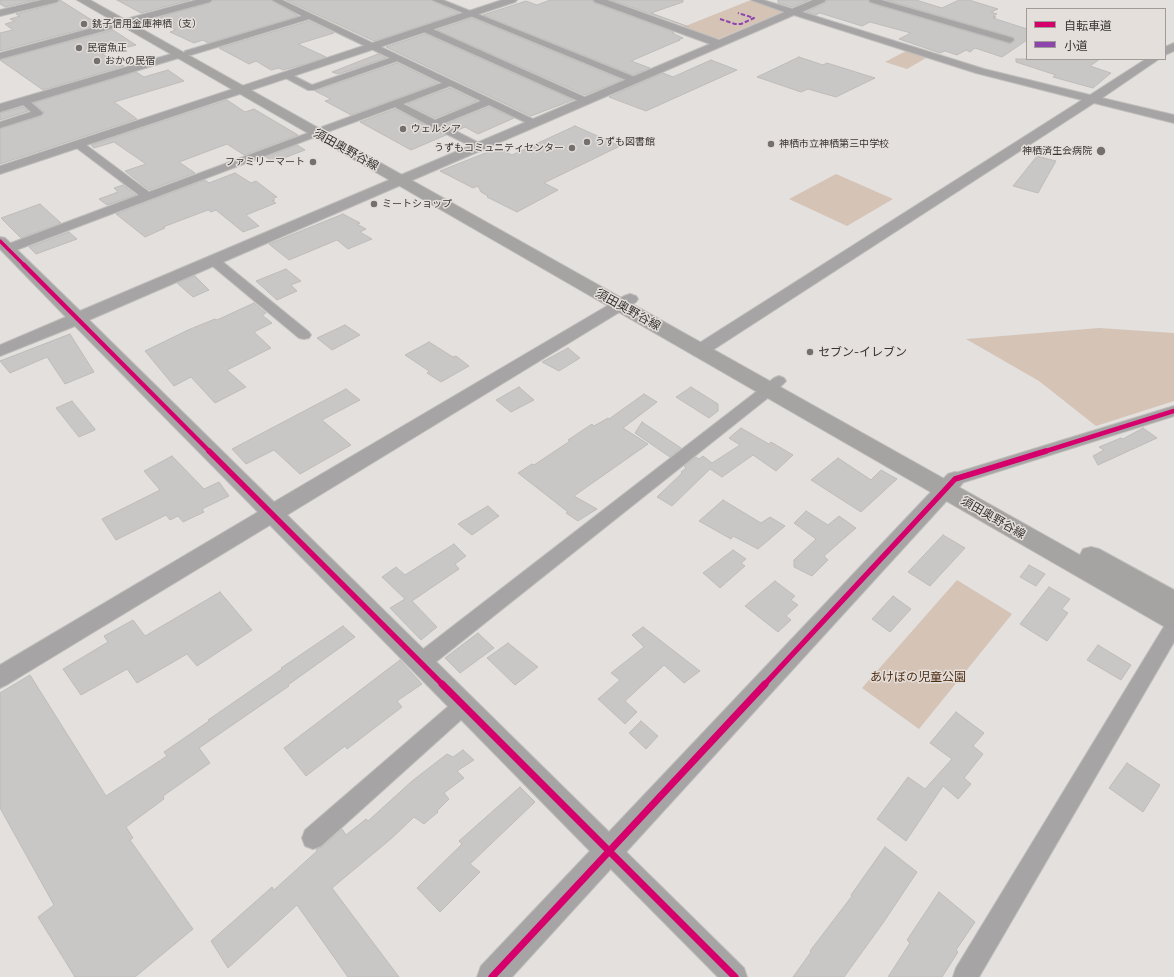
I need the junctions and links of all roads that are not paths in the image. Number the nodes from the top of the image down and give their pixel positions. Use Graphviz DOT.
graph roads {
  1 [pos="54,0"];
  2 [pos="82,0"];
  3 [pos="94,0"];
  4 [pos="206,0"];
  5 [pos="276,0"];
  6 [pos="436,0"];
  7 [pos="512,0"];
  8 [pos="598,0"];
  9 [pos="755,0"];
  10 [pos="821,0"];
  11 [pos="874,0"];
  12 [pos="793,12"];
  13 [pos="0,13"];
  14 [pos="470,14"];
  15 [pos="309,16"];
  16 [pos="126,22"];
  17 [pos="425,29"];
  18 [pos="1010,40"];
  19 [pos="720,44"];
  20 [pos="373,46"];
  21 [pos="183,54"];
  22 [pos="0,56"];
  23 [pos="398,58"];
  24 [pos="1152,60"];
  25 [pos="287,76"];
  26 [pos="634,80"];
  27 [pos="450,83"];
  28 [pos="245,90"];
  29 [pos="1092,98"];
  30 [pos="24,101"];
  31 [pos="586,101"];
  32 [pos="488,102"];
  33 [pos="395,103"];
  34 [pos="0,108"];
  35 [pos="1174,119"];
  36 [pos="534,123"];
  37 [pos="433,124"];
  38 [pos="0,125"];
  39 [pos="321,131"];
  40 [pos="78,144"];
  41 [pos="479,146"];
  42 [pos="0,170"];
  43 [pos="406,177"];
  44 [pos="147,196"];
  45 [pos="4,245"];
  46 [pos="214,261"];
  47 [pos="624,302"];
  48 [pos="77,318"];
  49 [pos="304,335"];
  50 [pos="705,347"];
  51 [pos="0,351"];
  52 [pos="774,386"];
  53 [pos="1170,416"];
  54 [pos="950,485"];
  55 [pos="272,514"];
  56 [pos="1174,602"];
  57 [pos="1174,620"];
  58 [pos="1174,625"];
  59 [pos="420,663"];
  60 [pos="0,677"];
  61 [pos="464,705"];
  62 [pos="313,838"];
  63 [pos="609,851"];
  64 [pos="492,977"];
  65 [pos="735,977"];
  66 [pos="965,977"];
  1 -- 13 [label="street"];
  2 -- 16 [label="main road, 須田奥野谷線"];
  3 -- 16 [label="main road, 須田奥野谷線"];
  4 -- 16 [label="street"];
  5 -- 15 [label="street"];
  6 -- 14 [label="street"];
  7 -- 14 [label="street"];
  8 -- 19 [label="street"];
  9 -- 12 [label="street"];
  10 -- 12 [label="street"];
  11 -- 18 [label="street"];
  12 -- 19 [label="street"];
  12 -- 29 [label="street"];
  14 -- 17 [label="street"];
  14 -- 26 [label="street"];
  15 -- 20 [label="street"];
  15 -- 21 [label="street"];
  16 -- 21 [label="main road, 須田奥野谷線"];
  16 -- 22 [label="street"];
  17 -- 20 [label="street"];
  17 -- 31 [label="street"];
  19 -- 26 [label="street"];
  20 -- 23 [label="street"];
  20 -- 25 [label="street"];
  21 -- 28 [label="main road, 須田奥野谷線"];
  21 -- 30 [label="street"];
  23 -- 25 [label="street"];
  23 -- 27 [label="street"];
  24 -- 29 [label="street"];
  25 -- 28 [label="street"];
  26 -- 31 [label="street"];
  27 -- 32 [label="street"];
  27 -- 33 [label="street"];
  28 -- 39 [label="main road, 須田奥野谷線"];
  28 -- 40 [label="street"];
  29 -- 35 [label="street"];
  29 -- 50 [label="street"];
  30 -- 34 [label="street"];
  30 -- 38 [label="street"];
  31 -- 36 [label="street"];
  32 -- 36 [label="street"];
  32 -- 37 [label="street"];
  33 -- 37 [label="street"];
  33 -- 39 [label="street"];
  36 -- 41 [label="street"];
  37 -- 41 [label="street"];
  39 -- 43 [label="main road, 須田奥野谷線"];
  39 -- 44 [label="street"];
  40 -- 42 [label="street"];
  40 -- 44 [label="street"];
  41 -- 43 [label="street"];
  43 -- 46 [label="street"];
  43 -- 47 [label="main road, 須田奥野谷線"];
  44 -- 45 [label="street"];
  45 -- 48 [label="street"];
  46 -- 48 [label="street"];
  46 -- 49 [label="street"];
  47 -- 50 [label="main road, 須田奥野谷線"];
  47 -- 55 [label="street"];
  48 -- 51 [label="street"];
  48 -- 55 [label="street"];
  50 -- 52 [label="main road, 須田奥野谷線"];
  52 -- 54 [label="main road, 須田奥野谷線"];
  52 -- 59 [label="street"];
  53 -- 54 [label="street"];
  54 -- 56 [label="main road, 須田奥野谷線"];
  54 -- 57 [label="main road, 須田奥野谷線"];
  54 -- 63 [label="street"];
  55 -- 59 [label="street"];
  55 -- 60 [label="street"];
  58 -- 66 [label="street"];
  59 -- 61 [label="street"];
  61 -- 62 [label="street"];
  61 -- 63 [label="street"];
  63 -- 64 [label="street"];
  63 -- 65 [label="street"];
}
